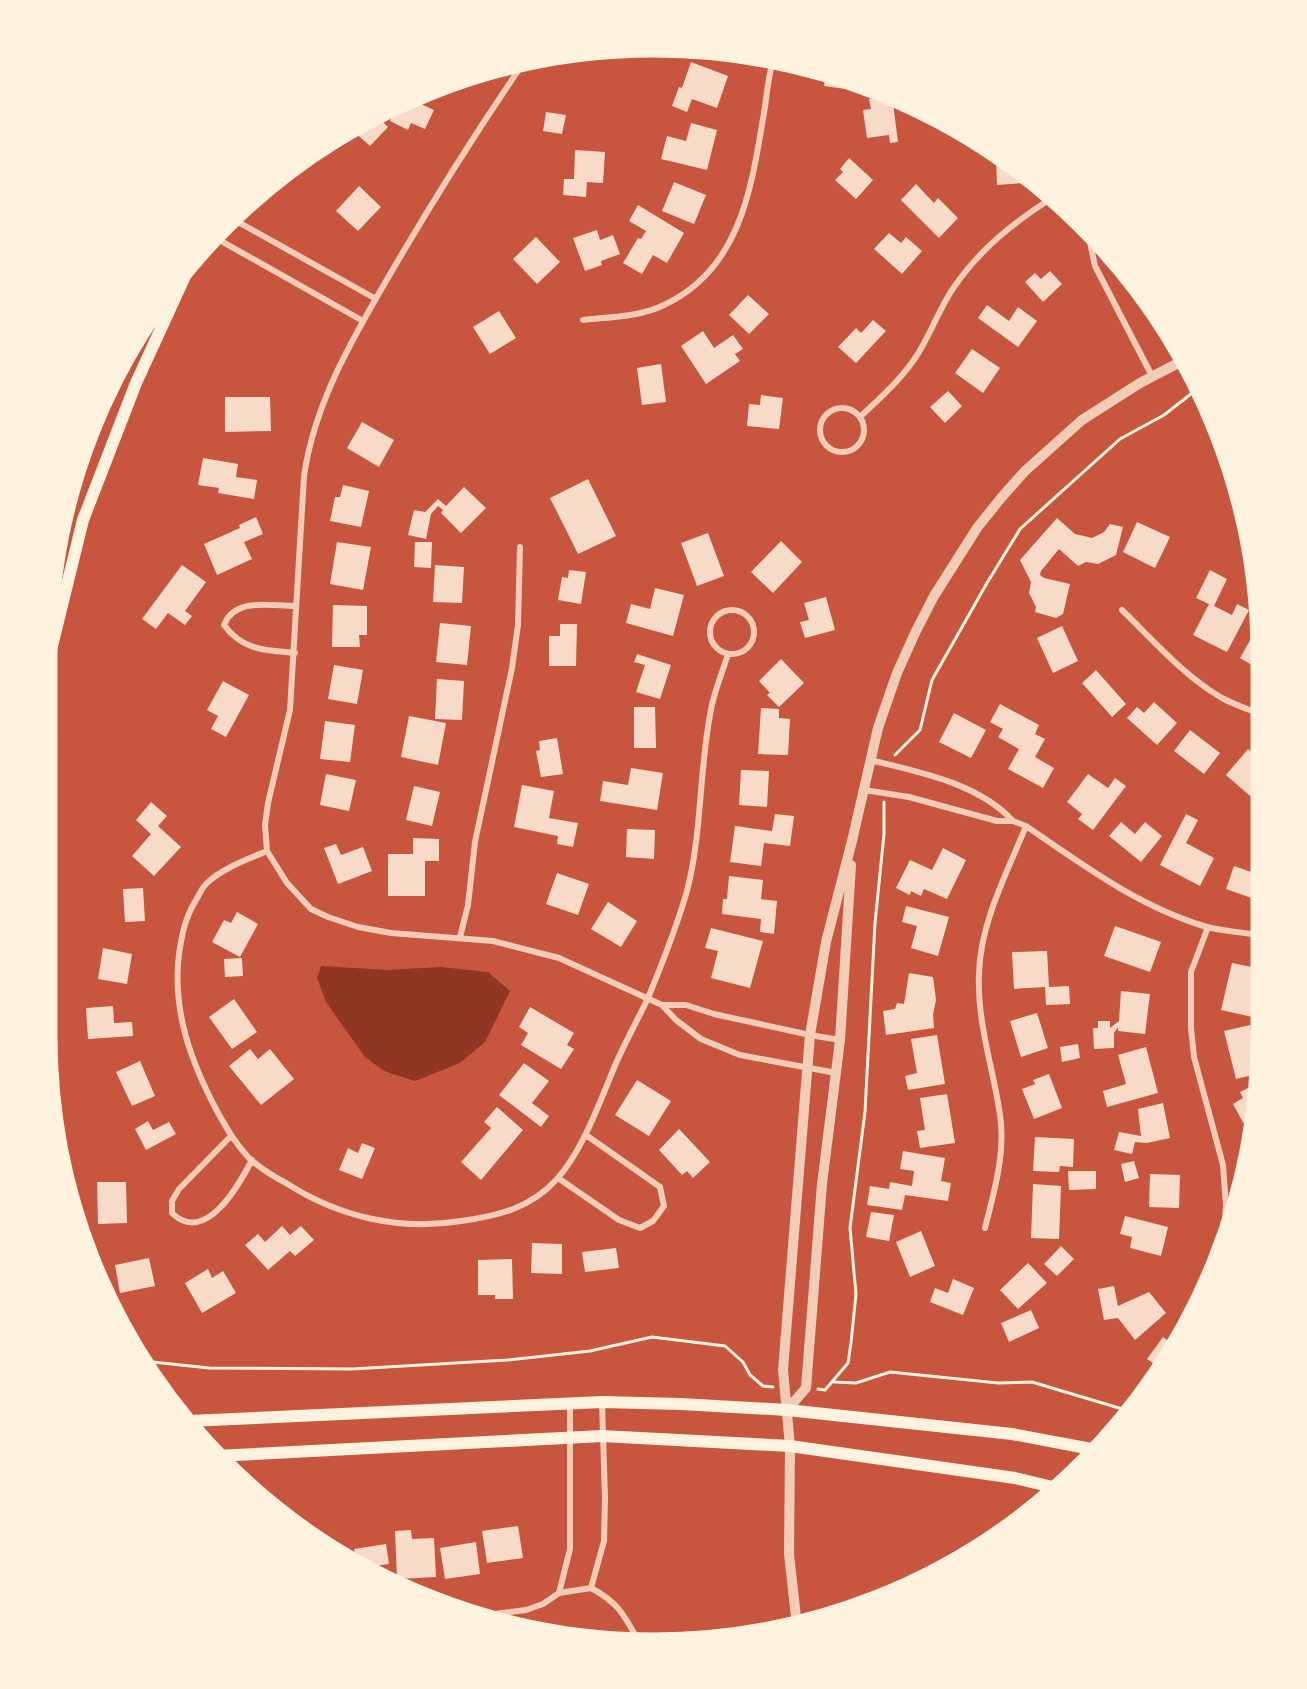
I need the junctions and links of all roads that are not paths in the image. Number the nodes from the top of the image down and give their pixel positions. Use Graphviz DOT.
graph roads {
  1 [pos="772,68"];
  2 [pos="517,72"];
  3 [pos="1046,202"];
  4 [pos="240,223"];
  5 [pos="221,241"];
  6 [pos="1092,247"];
  7 [pos="179,289"];
  8 [pos="376,299"];
  9 [pos="583,320"];
  10 [pos="363,321"];
  11 [pos="1176,364"];
  12 [pos="1152,376"];
  13 [pos="860,417"];
  14 [pos="520,547"];
  15 [pos="295,606"];
  16 [pos="1122,610"];
  17 [pos="57,627"];
  18 [pos="295,653"];
  19 [pos="728,654"];
  20 [pos="1252,711"];
  21 [pos="870,760"];
  22 [pos="864,790"];
  23 [pos="1013,821"];
  24 [pos="1026,826"];
  25 [pos="852,841"];
  26 [pos="267,851"];
  27 [pos="1208,927"];
  28 [pos="1252,934"];
  29 [pos="460,937"];
  30 [pos="648,998"];
  31 [pos="662,1005"];
  32 [pos="810,1035"];
  33 [pos="840,1040"];
  34 [pos="807,1068"];
  35 [pos="836,1073"];
  36 [pos="586,1135"];
  37 [pos="230,1137"];
  38 [pos="252,1160"];
  39 [pos="558,1178"];
  40 [pos="1226,1208"];
  41 [pos="986,1228"];
  42 [pos="602,1402"];
  43 [pos="570,1404"];
  44 [pos="787,1410"];
  45 [pos="196,1421"];
  46 [pos="602,1436"];
  47 [pos="571,1437"];
  48 [pos="790,1446"];
  49 [pos="1086,1448"];
  50 [pos="228,1455"];
  51 [pos="1047,1486"];
  52 [pos="591,1588"];
  53 [pos="559,1593"];
  54 [pos="500,1613"];
  55 [pos="796,1616"];
  56 [pos="634,1633"];
  1 -- 9 [label="street"];
  2 -- 8 [label="street"];
  3 -- 13 [label="street"];
  4 -- 8 [label="street"];
  5 -- 10 [label="street"];
  6 -- 12 [label="street"];
  7 -- 17 [label="main road"];
  8 -- 10 [label="street"];
  10 -- 15 [label="street"];
  11 -- 12 [label="street"];
  12 -- 21 [label="street"];
  13 -- 13 [label="street"];
  14 -- 29 [label="street"];
  15 -- 18 [label="street"];
  15 -- 18 [label="street"];
  16 -- 20 [label="street"];
  18 -- 26 [label="street"];
  19 -- 19 [label="street"];
  19 -- 30 [label="street"];
  21 -- 22 [label="street"];
  21 -- 23 [label="street"];
  22 -- 23 [label="street"];
  22 -- 25 [label="street"];
  23 -- 24 [label="street"];
  24 -- 27 [label="street"];
  24 -- 41 [label="street"];
  25 -- 32 [label="street"];
  25 -- 33 [label="street"];
  26 -- 29 [label="street"];
  26 -- 37 [label="street"];
  27 -- 28 [label="street"];
  27 -- 40 [label="street"];
  29 -- 30 [label="street"];
  30 -- 31 [label="street"];
  30 -- 36 [label="street"];
  31 -- 32 [label="street"];
  31 -- 34 [label="street"];
  32 -- 33 [label="street"];
  32 -- 34 [label="street"];
  33 -- 35 [label="street"];
  34 -- 35 [label="street"];
  34 -- 44 [label="street"];
  35 -- 44 [label="street"];
  36 -- 39 [label="street"];
  36 -- 39 [label="street"];
  37 -- 38 [label="street"];
  37 -- 38 [label="street"];
  38 -- 39 [label="street"];
  42 -- 43 [label="main road"];
  42 -- 44 [label="main road"];
  42 -- 46 [label="street"];
  43 -- 45 [label="main road"];
  43 -- 47 [label="street"];
  44 -- 48 [label="street"];
  44 -- 49 [label="main road"];
  46 -- 47 [label="main road"];
  46 -- 48 [label="main road"];
  46 -- 52 [label="street"];
  47 -- 50 [label="main road"];
  47 -- 53 [label="street"];
  48 -- 51 [label="main road"];
  48 -- 55 [label="street"];
  52 -- 53 [label="street"];
  52 -- 56 [label="street"];
  53 -- 54 [label="street"];
}
